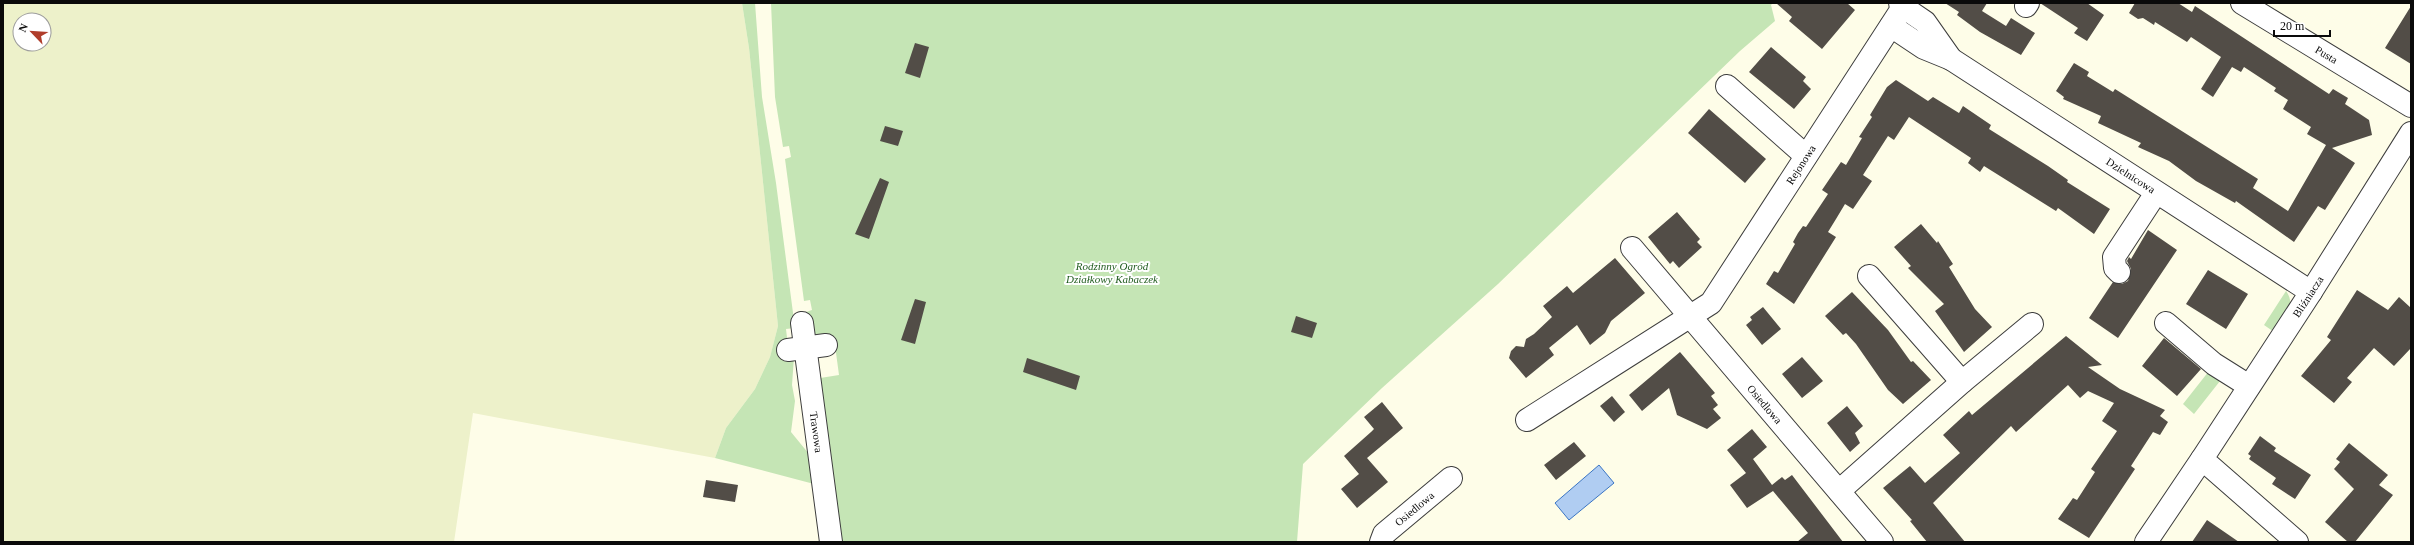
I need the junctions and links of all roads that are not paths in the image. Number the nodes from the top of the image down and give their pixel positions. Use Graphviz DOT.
graph roads {
  1 [pos="2242,3"];
  2 [pos="1902,5"];
  3 [pos="1891,26"];
  4 [pos="1951,59"];
  5 [pos="1727,86"];
  6 [pos="2411,106"];
  7 [pos="2411,133"];
  8 [pos="1806,156"];
  9 [pos="2156,193"];
  10 [pos="1632,248"];
  11 [pos="2119,272"];
  12 [pos="1869,276"];
  13 [pos="2311,292"];
  14 [pos="1691,315"];
  15 [pos="802,323"];
  16 [pos="2166,323"];
  17 [pos="2032,324"];
  18 [pos="826,345"];
  19 [pos="797,349"];
  20 [pos="1962,382"];
  21 [pos="2249,386"];
  22 [pos="1527,420"];
  23 [pos="2202,459"];
  24 [pos="1451,478"];
  25 [pos="1839,491"];
  26 [pos="831,542"];
  27 [pos="1381,542"];
  28 [pos="1882,542"];
  29 [pos="2146,542"];
  30 [pos="2297,542"];
  1 -- 6 [label="street, Pusta"];
  2 -- 3 [label="street, Rejonowa"];
  2 -- 4 [label="street, Dzielnicowa"];
  3 -- 4 [label="street, Dzielnicowa"];
  3 -- 8 [label="street, Rejonowa"];
  4 -- 9 [label="street, Dzielnicowa"];
  5 -- 8 [label="street"];
  7 -- 13 [label="street, Bliźniacza"];
  8 -- 14 [label="street, Rejonowa"];
  9 -- 11 [label="street"];
  9 -- 13 [label="street, Dzielnicowa"];
  10 -- 14 [label="street, Osiedlowa"];
  12 -- 20 [label="street"];
  13 -- 21 [label="street, Bliźniacza"];
  14 -- 22 [label="street"];
  14 -- 25 [label="street, Osiedlowa"];
  15 -- 19 [label="street, Trawowa"];
  16 -- 21 [label="street"];
  17 -- 20 [label="street"];
  18 -- 19 [label="street"];
  19 -- 26 [label="street, Trawowa"];
  20 -- 25 [label="street"];
  21 -- 23 [label="street, Bliźniacza"];
  23 -- 29 [label="street, Bliźniacza"];
  23 -- 30 [label="street"];
  24 -- 27 [label="street, Osiedlowa"];
  25 -- 28 [label="street, Osiedlowa"];
}
